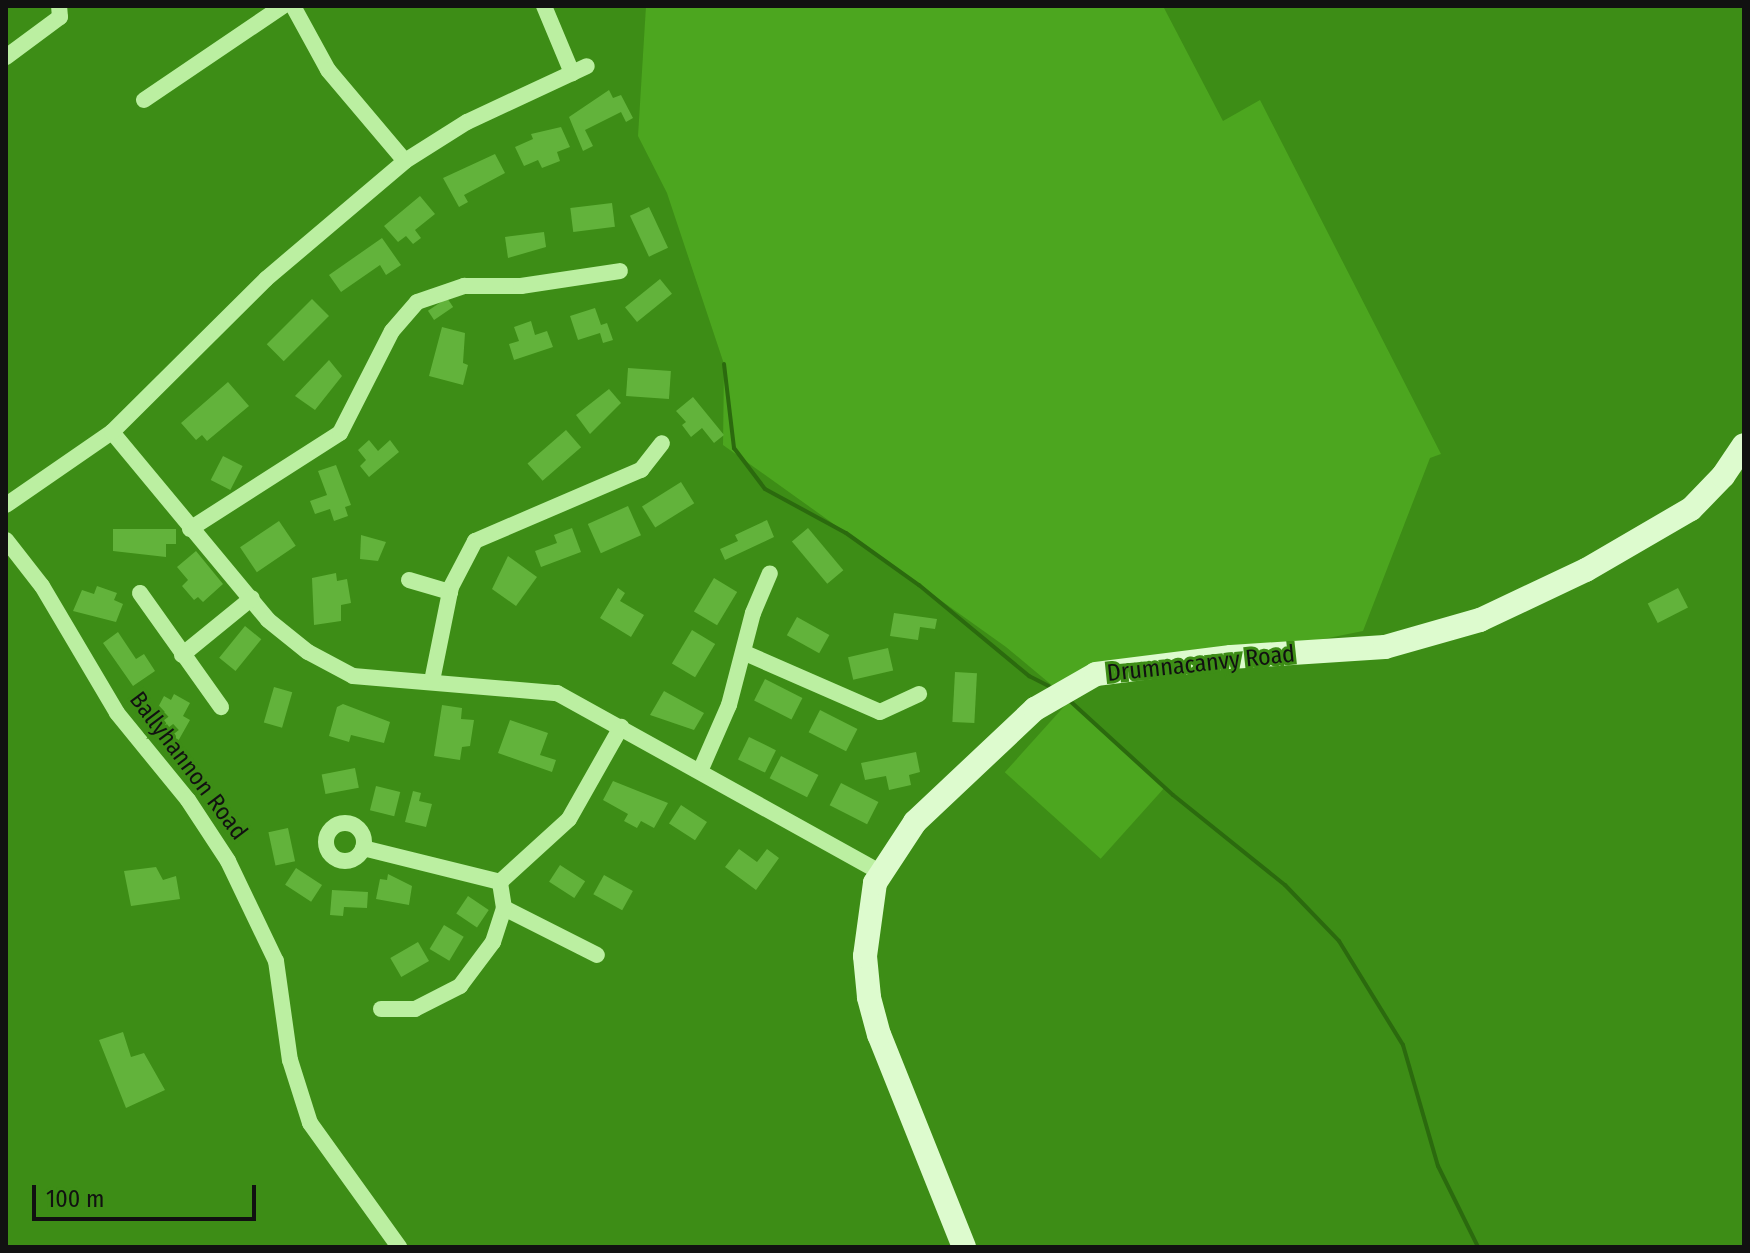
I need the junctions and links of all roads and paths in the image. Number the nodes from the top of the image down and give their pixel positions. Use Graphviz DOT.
graph roads {
  1 [pos="59,6"];
  2 [pos="283,6"];
  3 [pos="293,6"];
  4 [pos="544,6"];
  5 [pos="6,57"];
  6 [pos="144,100"];
  7 [pos="405,161"];
  8 [pos="620,271"];
  9 [pos="112,432"];
  10 [pos="662,443"];
  11 [pos="1744,445"];
  12 [pos="6,505"];
  13 [pos="190,529"];
  14 [pos="6,540"];
  15 [pos="770,573"];
  16 [pos="409,580"];
  17 [pos="450,592"];
  18 [pos="140,593"];
  19 [pos="252,598"];
  20 [pos="745,653"];
  21 [pos="182,655"];
  22 [pos="432,681"];
  23 [pos="919,694"];
  24 [pos="221,707"];
  25 [pos="621,727"];
  26 [pos="701,769"];
  27 [pos="363,848"];
  28 [pos="880,872"];
  29 [pos="500,882"];
  30 [pos="504,908"];
  31 [pos="597,955"];
  32 [pos="381,1009"];
  33 [pos="399,1247"];
  34 [pos="964,1247"];
  1 -- 5 [label="street"];
  2 -- 6 [label="street"];
  3 -- 7 [label="street"];
  4 -- 7 [label="street"];
  7 -- 9 [label="street"];
  8 -- 13 [label="street"];
  9 -- 12 [label="street"];
  9 -- 13 [label="street"];
  10 -- 17 [label="street"];
  11 -- 28 [label="main road, Drumnacanvy Road"];
  13 -- 19 [label="street"];
  14 -- 33 [label="street, Ballyhannon Road"];
  15 -- 20 [label="street"];
  16 -- 17 [label="street"];
  17 -- 22 [label="street"];
  18 -- 21 [label="street"];
  19 -- 21 [label="street"];
  19 -- 22 [label="street"];
  20 -- 23 [label="street"];
  20 -- 26 [label="street"];
  21 -- 24 [label="street"];
  22 -- 25 [label="street"];
  25 -- 26 [label="street"];
  25 -- 29 [label="street"];
  26 -- 28 [label="street"];
  27 -- 29 [label="street"];
  28 -- 34 [label="main road, Drumnacanvy Road"];
  29 -- 30 [label="street"];
  30 -- 31 [label="street"];
  30 -- 32 [label="street"];
}
